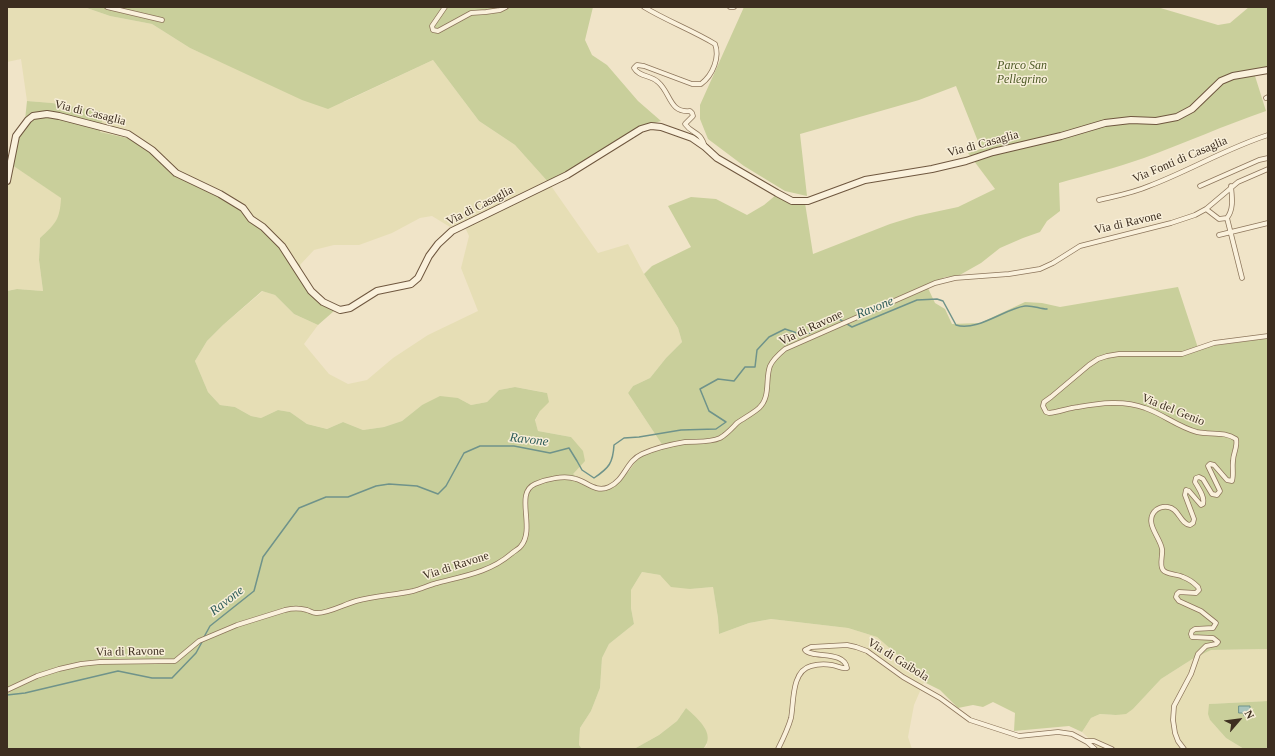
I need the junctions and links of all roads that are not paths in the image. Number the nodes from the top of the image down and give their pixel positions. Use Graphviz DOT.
graph roads {
  1 [pos="107,7"];
  2 [pos="445,7"];
  3 [pos="506,7"];
  4 [pos="644,7"];
  5 [pos="730,7"];
  6 [pos="734,7"];
  7 [pos="162,20"];
  8 [pos="1268,70"];
  9 [pos="1268,135"];
  10 [pos="706,147"];
  11 [pos="1268,158"];
  12 [pos="1268,169"];
  13 [pos="7,181"];
  14 [pos="1200,186"];
  15 [pos="1231,186"];
  16 [pos="1099,200"];
  17 [pos="1206,209"];
  18 [pos="1227,218"];
  19 [pos="1268,223"];
  20 [pos="1230,233"];
  21 [pos="1219,235"];
  22 [pos="1242,278"];
  23 [pos="1268,336"];
  24 [pos="7,690"];
  25 [pos="1086,741"];
  26 [pos="778,749"];
  27 [pos="1095,749"];
  28 [pos="1112,749"];
  29 [pos="1184,749"];
  1 -- 7 [label="street"];
  2 -- 3 [label="street"];
  4 -- 10 [label="street, Via di Casaglia"];
  5 -- 6 [label="street"];
  8 -- 10 [label="street, Via di Casaglia"];
  9 -- 16 [label="street, Via Fonti di Casaglia"];
  10 -- 13 [label="street, Via di Casaglia"];
  11 -- 14 [label="street"];
  12 -- 15 [label="street, Via di Ravone"];
  15 -- 17 [label="street, Via di Ravone"];
  15 -- 18 [label="street"];
  17 -- 18 [label="street"];
  17 -- 24 [label="street, Via di Ravone"];
  18 -- 20 [label="street"];
  19 -- 20 [label="street"];
  20 -- 21 [label="street"];
  20 -- 22 [label="street"];
  23 -- 29 [label="street, Via del Genio"];
  25 -- 26 [label="street, Via di Gaibola"];
  25 -- 27 [label="street, Via di Gaibola"];
  25 -- 28 [label="street"];
}
